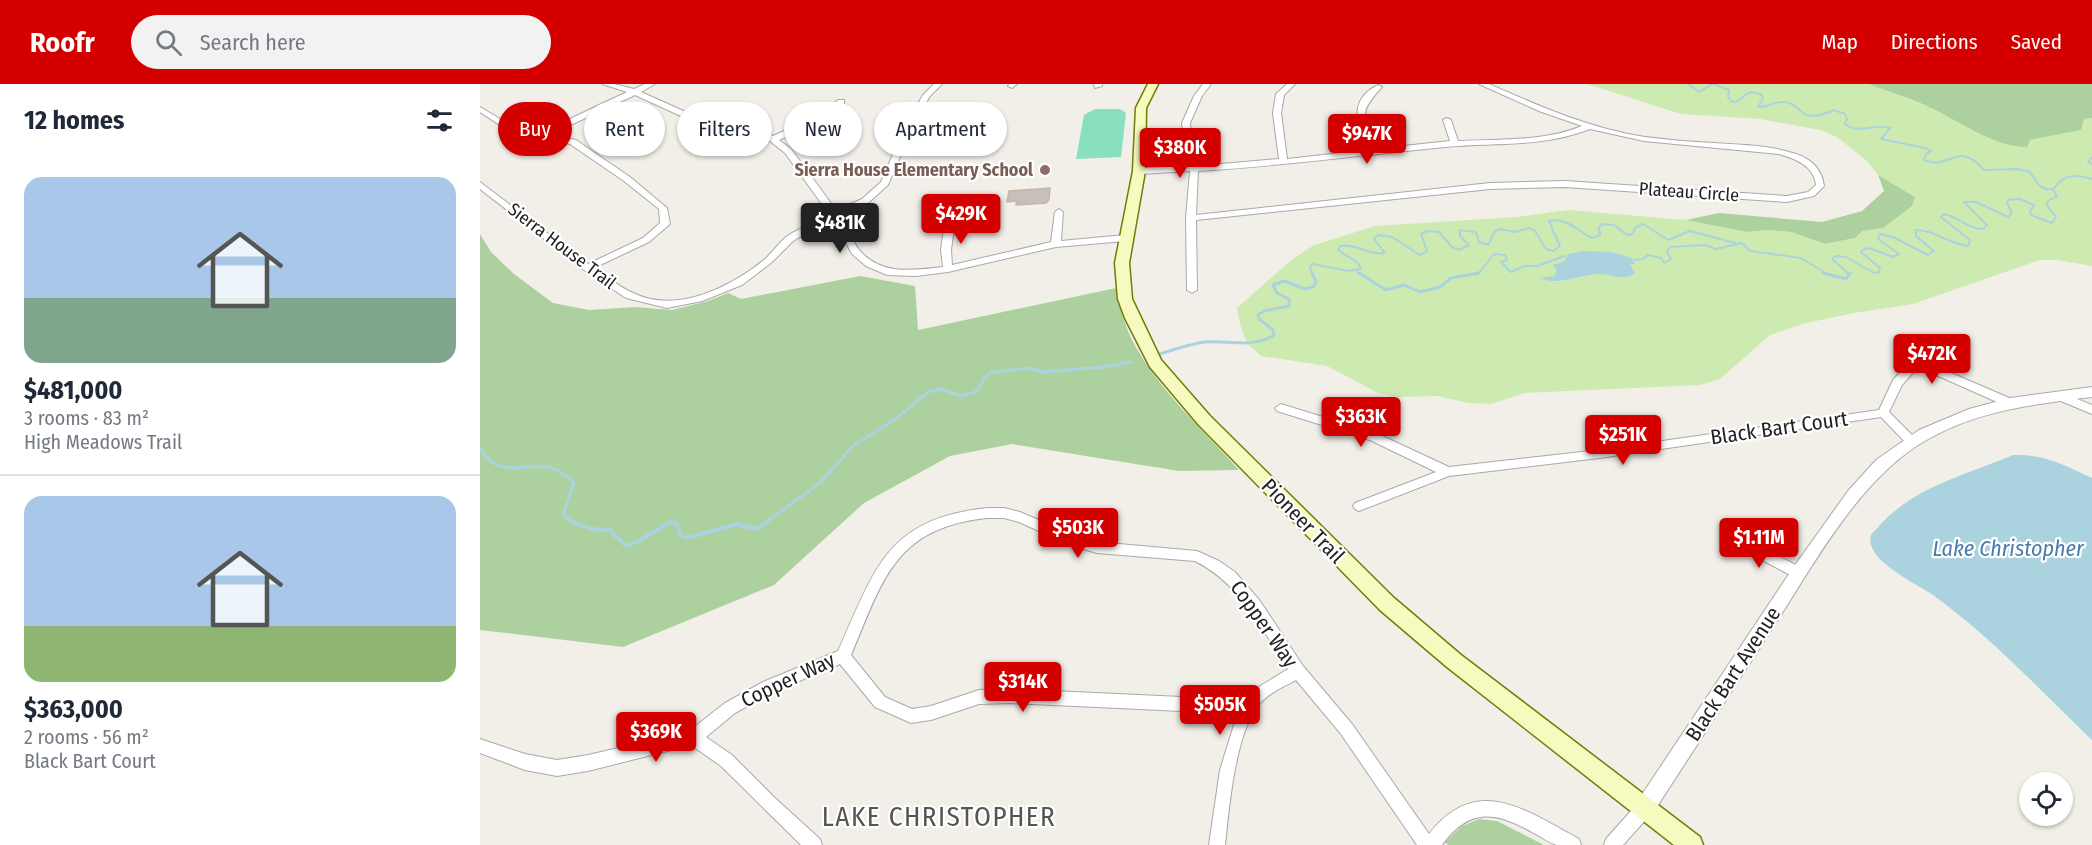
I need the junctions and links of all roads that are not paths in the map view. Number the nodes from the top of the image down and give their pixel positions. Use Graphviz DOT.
graph roads {
  1 [pos="606,84"];
  2 [pos="651,84"];
  3 [pos="938,84"];
  4 [pos="1152,84"];
  5 [pos="1207,84"];
  6 [pos="1291,84"];
  7 [pos="1483,84"];
  8 [pos="1378,87"];
  9 [pos="635,92"];
  10 [pos="480,109"];
  11 [pos="498,120"];
  12 [pos="1447,120"];
  13 [pos="572,121"];
  14 [pos="1587,127"];
  15 [pos="784,135"];
  16 [pos="773,139"];
  17 [pos="572,142"];
  18 [pos="1455,143"];
  19 [pos="1371,151"];
  20 [pos="1283,162"];
  21 [pos="1194,170"];
  22 [pos="1139,171"];
  23 [pos="480,185"];
  24 [pos="1059,212"];
  25 [pos="836,217"];
  26 [pos="1191,218"];
  27 [pos="950,220"];
  28 [pos="1125,238"];
  29 [pos="1056,244"];
  30 [pos="586,268"];
  31 [pos="948,269"];
  32 [pos="1192,290"];
  33 [pos="2092,392"];
  34 [pos="2060,396"];
  35 [pos="2010,404"];
  36 [pos="1281,408"];
  37 [pos="2092,410"];
  38 [pos="1884,413"];
  39 [pos="1912,442"];
  40 [pos="1448,472"];
  41 [pos="1359,506"];
  42 [pos="1733,538"];
  43 [pos="1799,573"];
  44 [pos="843,656"];
  45 [pos="1298,671"];
  46 [pos="1247,710"];
  47 [pos="692,738"];
  48 [pos="480,746"];
  49 [pos="1644,809"];
  50 [pos="814,845"];
  51 [pos="1217,845"];
  52 [pos="1429,845"];
  53 [pos="1573,845"];
  54 [pos="1612,845"];
  55 [pos="1692,845"];
  1 -- 9 [label="street"];
  2 -- 9 [label="street"];
  3 -- 25 [label="street, Sierra House Trail"];
  4 -- 22 [label="main road, Pioneer Trail"];
  5 -- 21 [label="street"];
  6 -- 20 [label="street"];
  7 -- 14 [label="street, Plateau Circle"];
  8 -- 19 [label="street"];
  9 -- 13 [label="street"];
  9 -- 16 [label="street"];
  10 -- 11 [label="street"];
  12 -- 18 [label="street"];
  14 -- 18 [label="street"];
  14 -- 26 [label="street, Plateau Circle"];
  15 -- 16 [label="street"];
  16 -- 25 [label="street"];
  17 -- 30 [label="street"];
  18 -- 19 [label="street"];
  19 -- 20 [label="street"];
  20 -- 21 [label="street"];
  21 -- 22 [label="street"];
  21 -- 26 [label="street"];
  22 -- 28 [label="main road, Pioneer Trail"];
  23 -- 30 [label="street, Sierra House Trail"];
  24 -- 29 [label="street"];
  25 -- 30 [label="street, Sierra House Trail"];
  25 -- 31 [label="street"];
  26 -- 32 [label="street"];
  27 -- 31 [label="street"];
  28 -- 29 [label="street"];
  28 -- 49 [label="main road, Pioneer Trail"];
  29 -- 31 [label="street"];
  33 -- 34 [label="street, Black Bart Avenue"];
  34 -- 35 [label="street, Black Bart Avenue"];
  34 -- 37 [label="street"];
  35 -- 38 [label="street"];
  35 -- 39 [label="street, Black Bart Avenue"];
  36 -- 40 [label="street"];
  38 -- 39 [label="street"];
  38 -- 40 [label="street, Black Bart Court"];
  39 -- 43 [label="street, Black Bart Avenue"];
  40 -- 41 [label="street, Black Bart Court"];
  42 -- 43 [label="street"];
  43 -- 49 [label="street, Black Bart Avenue"];
  44 -- 45 [label="street, Copper Way"];
  44 -- 46 [label="street"];
  44 -- 47 [label="street, Copper Way"];
  45 -- 46 [label="street"];
  45 -- 52 [label="street, Copper Way"];
  46 -- 51 [label="street"];
  47 -- 48 [label="street"];
  47 -- 50 [label="street"];
  49 -- 54 [label="street"];
  49 -- 55 [label="main road, Pioneer Trail"];
  52 -- 53 [label="street"];
}
